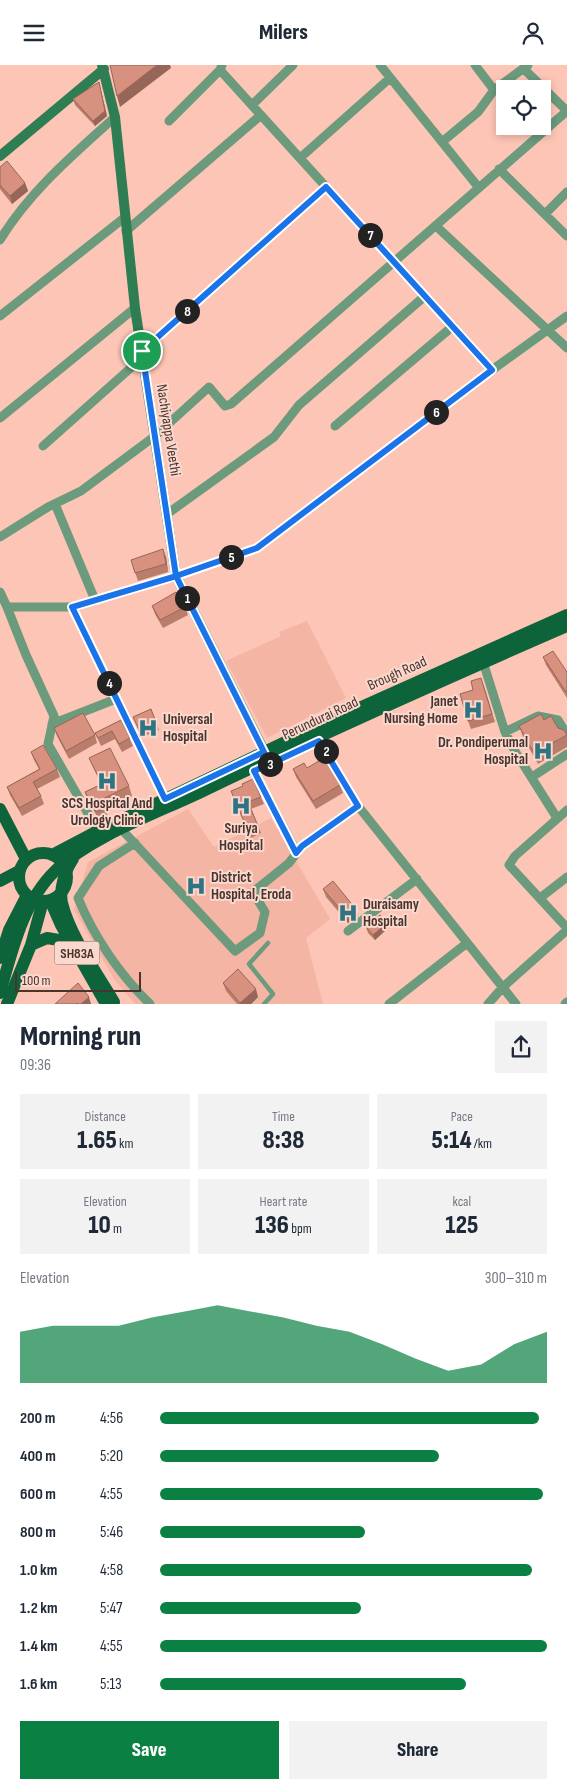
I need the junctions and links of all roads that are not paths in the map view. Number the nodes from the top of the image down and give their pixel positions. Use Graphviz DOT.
graph roads {
  1 [pos="293,65"];
  2 [pos="380,65"];
  3 [pos="475,65"];
  4 [pos="105,66"];
  5 [pos="526,67"];
  6 [pos="221,68"];
  7 [pos="390,78"];
  8 [pos="494,90"];
  9 [pos="252,105"];
  10 [pos="566,111"];
  11 [pos="261,115"];
  12 [pos="115,117"];
  13 [pos="169,121"];
  14 [pos="442,142"];
  15 [pos="0,156"];
  16 [pos="300,158"];
  17 [pos="500,169"];
  18 [pos="326,187"];
  19 [pos="479,188"];
  20 [pos="567,192"];
  21 [pos="545,214"];
  22 [pos="124,218"];
  23 [pos="436,227"];
  24 [pos="126,231"];
  25 [pos="567,236"];
  26 [pos="0,240"];
  27 [pos="395,262"];
  28 [pos="426,296"];
  29 [pos="135,308"];
  30 [pos="0,316"];
  31 [pos="567,316"];
  32 [pos="453,326"];
  33 [pos="547,331"];
  34 [pos="567,348"];
  35 [pos="142,354"];
  36 [pos="492,370"];
  37 [pos="0,418"];
  38 [pos="335,426"];
  39 [pos="155,436"];
  40 [pos="43,446"];
  41 [pos="55,504"];
  42 [pos="167,514"];
  43 [pos="0,537"];
  44 [pos="176,576"];
  45 [pos="0,592"];
  46 [pos="95,600"];
  47 [pos="7,607"];
  48 [pos="72,607"];
  49 [pos="567,617"];
  50 [pos="567,627"];
  51 [pos="567,633"];
  52 [pos="485,668"];
  53 [pos="116,699"];
  54 [pos="52,724"];
  55 [pos="505,732"];
  56 [pos="567,735"];
  57 [pos="319,741"];
  58 [pos="264,752"];
  59 [pos="567,754"];
  60 [pos="270,764"];
  61 [pos="254,771"];
  62 [pos="532,777"];
  63 [pos="165,799"];
  64 [pos="358,806"];
  65 [pos="0,809"];
  66 [pos="567,810"];
  67 [pos="557,818"];
  68 [pos="98,831"];
  69 [pos="124,832"];
  70 [pos="135,843"];
  71 [pos="296,853"];
  72 [pos="52,855"];
  73 [pos="75,855"];
  74 [pos="26,859"];
  75 [pos="66,869"];
  76 [pos="19,871"];
  77 [pos="567,877"];
  78 [pos="416,879"];
  79 [pos="0,881"];
  80 [pos="26,895"];
  81 [pos="540,898"];
  82 [pos="47,901"];
  83 [pos="567,929"];
  84 [pos="348,931"];
  85 [pos="71,942"];
  86 [pos="268,943"];
  87 [pos="467,943"];
  88 [pos="31,945"];
  89 [pos="0,959"];
  90 [pos="0,973"];
  91 [pos="503,987"];
  92 [pos="0,993"];
  93 [pos="112,1003"];
  94 [pos="7,1004"];
  95 [pos="150,1004"];
  96 [pos="264,1004"];
  97 [pos="389,1004"];
  98 [pos="488,1004"];
  99 [pos="516,1004"];
  1 -- 9 [label="street"];
  2 -- 7 [label="street"];
  3 -- 8 [label="street"];
  4 -- 12 [label="street, Nachiyappa Veethi"];
  4 -- 15 [label="street"];
  5 -- 8 [label="street"];
  5 -- 10 [label="street"];
  6 -- 9 [label="street"];
  6 -- 13 [label="street"];
  7 -- 14 [label="street"];
  7 -- 16 [label="street"];
  8 -- 14 [label="street"];
  9 -- 11 [label="street"];
  10 -- 17 [label="street"];
  11 -- 16 [label="street"];
  11 -- 24 [label="street"];
  12 -- 22 [label="street, Nachiyappa Veethi"];
  12 -- 26 [label="street"];
  14 -- 19 [label="street"];
  16 -- 18 [label="street"];
  17 -- 19 [label="street"];
  17 -- 21 [label="street"];
  18 -- 27 [label="street"];
  18 -- 35 [label="street"];
  19 -- 23 [label="street"];
  20 -- 21 [label="street"];
  21 -- 25 [label="street"];
  22 -- 24 [label="street, Nachiyappa Veethi"];
  22 -- 30 [label="street"];
  23 -- 27 [label="street"];
  23 -- 33 [label="street"];
  24 -- 29 [label="street, Nachiyappa Veethi"];
  27 -- 28 [label="street"];
  27 -- 39 [label="street"];
  28 -- 32 [label="street"];
  28 -- 42 [label="street"];
  29 -- 35 [label="street, Nachiyappa Veethi"];
  29 -- 37 [label="street"];
  31 -- 33 [label="street"];
  32 -- 36 [label="street"];
  32 -- 38 [label="street"];
  33 -- 34 [label="street"];
  33 -- 36 [label="street"];
  35 -- 39 [label="street, Nachiyappa Veethi"];
  35 -- 40 [label="street"];
  36 -- 44 [label="street"];
  39 -- 41 [label="street"];
  39 -- 42 [label="street, Nachiyappa Veethi"];
  41 -- 43 [label="street"];
  41 -- 46 [label="street"];
  42 -- 44 [label="street, Nachiyappa Veethi"];
  44 -- 46 [label="street"];
  44 -- 58 [label="street, Nachiyappa Veethi"];
  45 -- 47 [label="street"];
  46 -- 48 [label="street"];
  47 -- 48 [label="street"];
  47 -- 54 [label="street"];
  48 -- 53 [label="street"];
  49 -- 58 [label="main road, Brough Road"];
  49 -- 90 [label="main road, Perundurai Road, bridge"];
  50 -- 73 [label="main road, Perundurai Road, bridge"];
  51 -- 52 [label="main road, Brough Road"];
  52 -- 55 [label="street"];
  52 -- 57 [label="main road, Brough Road"];
  53 -- 54 [label="street"];
  53 -- 63 [label="street"];
  54 -- 68 [label="street"];
  55 -- 56 [label="street"];
  55 -- 62 [label="street"];
  57 -- 60 [label="main road, Brough Road"];
  57 -- 64 [label="street"];
  58 -- 60 [label="street, Nachiyappa Veethi"];
  58 -- 63 [label="main road, Brough Road"];
  59 -- 62 [label="street"];
  60 -- 61 [label="main road, Brough Road"];
  61 -- 69 [label="main road, Brough Road"];
  61 -- 71 [label="street"];
  62 -- 67 [label="street"];
  63 -- 68 [label="main road, Brough Road"];
  64 -- 71 [label="street"];
  64 -- 78 [label="street"];
  65 -- 74 [label="main road"];
  66 -- 67 [label="street"];
  67 -- 81 [label="street"];
  68 -- 72 [label="main road, Brough Road"];
  69 -- 70 [label="street"];
  69 -- 75 [label="main road, Brough Road"];
  70 -- 71 [label="street"];
  70 -- 95 [label="street"];
  72 -- 74 [label="main road"];
  72 -- 75 [label="main road"];
  73 -- 92 [label="main road, Perundurai Road, bridge"];
  73 -- 93 [label="main road, bridge"];
  74 -- 76 [label="main road"];
  75 -- 82 [label="main road"];
  76 -- 79 [label="main road"];
  76 -- 80 [label="main road"];
  77 -- 81 [label="street"];
  78 -- 84 [label="street"];
  78 -- 87 [label="street"];
  80 -- 82 [label="main road"];
  80 -- 89 [label="main road"];
  81 -- 83 [label="street"];
  82 -- 85 [label="main road, SH83A"];
  82 -- 88 [label="main road"];
  83 -- 91 [label="street"];
  85 -- 88 [label="main road"];
  85 -- 93 [label="main road, SH83A"];
  86 -- 96 [label="lane"];
  87 -- 91 [label="street"];
  87 -- 97 [label="street"];
  88 -- 94 [label="main road"];
  91 -- 98 [label="street"];
  91 -- 99 [label="street"];
}
